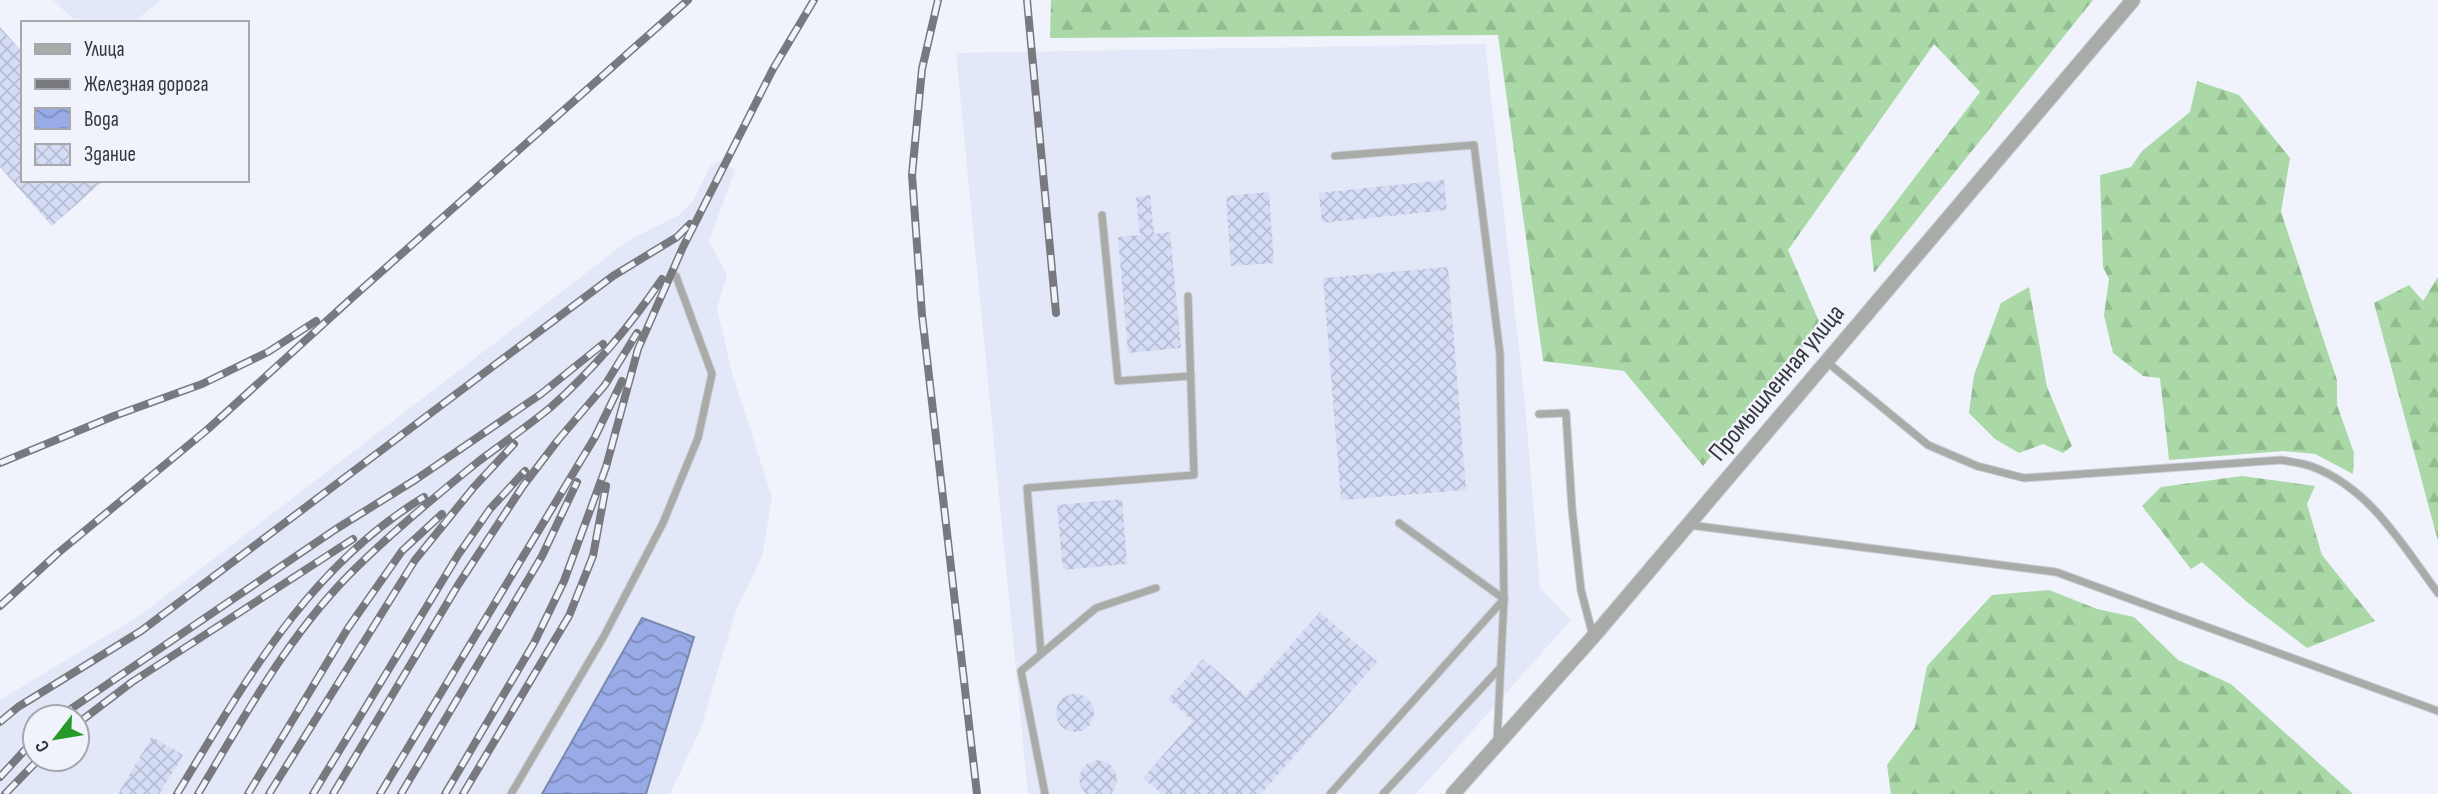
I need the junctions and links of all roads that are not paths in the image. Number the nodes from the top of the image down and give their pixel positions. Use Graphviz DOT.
graph roads {
  1 [pos="2133,0"];
  2 [pos="1335,156"];
  3 [pos="1102,215"];
  4 [pos="676,276"];
  5 [pos="1188,296"];
  6 [pos="1827,362"];
  7 [pos="1191,376"];
  8 [pos="1539,414"];
  9 [pos="1399,523"];
  10 [pos="1689,525"];
  11 [pos="1156,588"];
  12 [pos="2438,593"];
  13 [pos="1504,599"];
  14 [pos="1593,637"];
  15 [pos="1041,654"];
  16 [pos="1500,667"];
  17 [pos="2438,711"];
  18 [pos="1497,745"];
  19 [pos="511,794"];
  20 [pos="1045,794"];
  21 [pos="1330,794"];
  22 [pos="1383,794"];
  23 [pos="1453,794"];
  1 -- 6 [label="street, Промышленная улица"];
  2 -- 13 [label="lane"];
  3 -- 7 [label="lane"];
  4 -- 19 [label="lane"];
  5 -- 7 [label="lane"];
  6 -- 10 [label="street, Промышленная улица"];
  6 -- 12 [label="lane"];
  7 -- 15 [label="lane"];
  8 -- 14 [label="lane"];
  9 -- 13 [label="lane"];
  10 -- 14 [label="street, Промышленная улица"];
  10 -- 17 [label="lane"];
  11 -- 15 [label="lane"];
  13 -- 16 [label="lane"];
  13 -- 21 [label="lane"];
  14 -- 18 [label="street, Промышленная улица"];
  15 -- 20 [label="lane"];
  16 -- 18 [label="lane"];
  16 -- 22 [label="lane"];
  18 -- 23 [label="street, Промышленная улица"];
}
